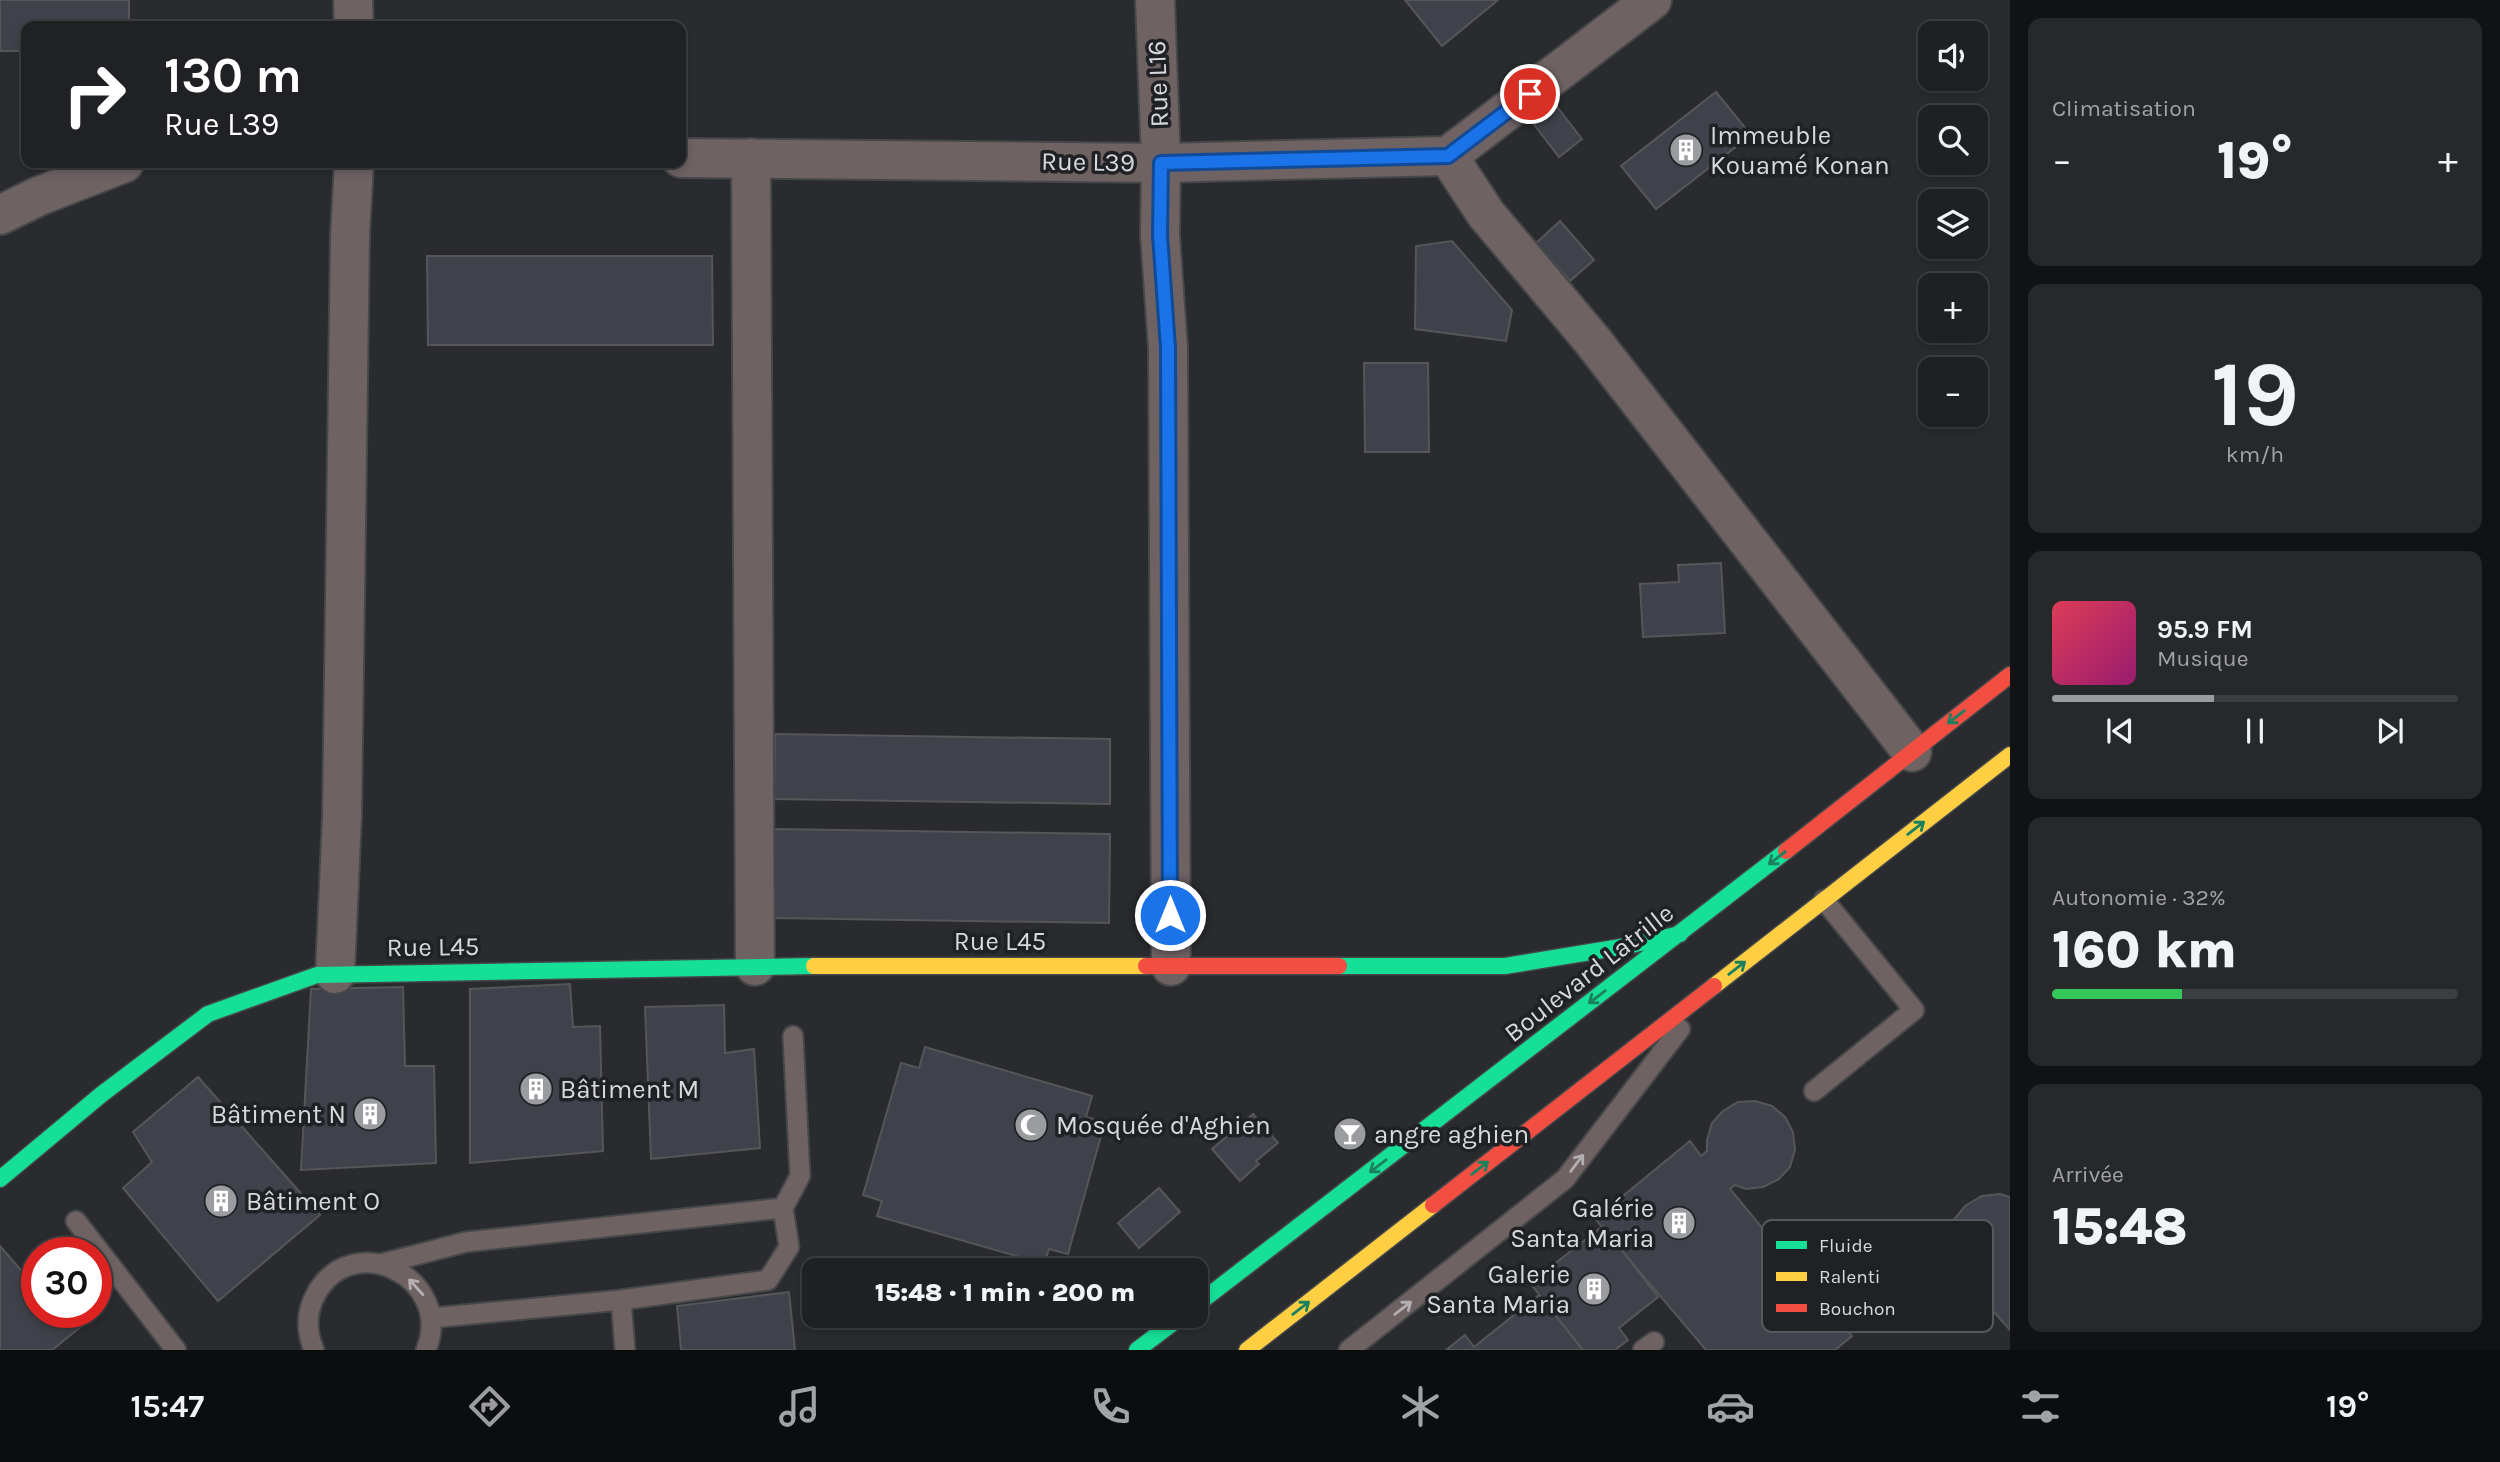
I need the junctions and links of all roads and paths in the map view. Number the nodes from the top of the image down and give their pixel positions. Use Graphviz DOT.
graph roads {
  1 [pos="354,0"];
  2 [pos="1155,0"];
  3 [pos="1652,0"];
  4 [pos="354,21"];
  5 [pos="1448,156"];
  6 [pos="686,158"];
  7 [pos="751,158"];
  8 [pos="1161,163"];
  9 [pos="111,168"];
  10 [pos="354,168"];
  11 [pos="0,215"];
  12 [pos="2010,676"];
  13 [pos="1912,751"];
  14 [pos="2010,755"];
  15 [pos="1824,900"];
  16 [pos="1680,934"];
  17 [pos="755,965"];
  18 [pos="1171,966"];
  19 [pos="326,974"];
  20 [pos="1710,989"];
  21 [pos="793,1036"];
  22 [pos="1814,1091"];
  23 [pos="0,1179"];
  24 [pos="783,1208"];
  25 [pos="76,1221"];
  26 [pos="381,1264"];
  27 [pos="1208,1296"];
  28 [pos="621,1300"];
  29 [pos="431,1318"];
  30 [pos="1166,1328"];
  31 [pos="176,1350"];
  32 [pos="314,1350"];
  33 [pos="426,1350"];
  34 [pos="625,1350"];
  35 [pos="1137,1350"];
  36 [pos="1247,1350"];
  37 [pos="1349,1350"];
  1 -- 4 [label="street"];
  2 -- 8 [label="street, Rue L16"];
  3 -- 5 [label="street"];
  5 -- 8 [label="street, Rue L39"];
  5 -- 13 [label="street"];
  6 -- 7 [label="street, Rue L39"];
  7 -- 8 [label="street, Rue L39"];
  7 -- 17 [label="street"];
  8 -- 18 [label="street, Rue L16"];
  9 -- 11 [label="street"];
  10 -- 19 [label="street"];
  12 -- 13 [label="main road, Boulevard Latrille, one-way"];
  13 -- 16 [label="main road, Boulevard Latrille, one-way"];
  15 -- 14 [label="main road, one-way"];
  20 -- 15 [label="main road, one-way"];
  15 -- 22 [label="lane"];
  16 -- 18 [label="main road, Rue L45"];
  16 -- 27 [label="main road, Boulevard Latrille, one-way"];
  17 -- 18 [label="main road, Rue L45"];
  17 -- 19 [label="main road, Rue L45"];
  19 -- 23 [label="main road, Rue L45"];
  36 -- 20 [label="main road, one-way"];
  37 -- 20 [label="lane, one-way"];
  21 -- 24 [label="lane"];
  24 -- 26 [label="lane"];
  24 -- 28 [label="lane"];
  25 -- 31 [label="lane"];
  29 -- 26 [label="lane, one-way"];
  26 -- 32 [label="lane"];
  28 -- 29 [label="lane"];
  28 -- 34 [label="lane"];
  29 -- 33 [label="lane"];
  30 -- 35 [label="main road"];
}
